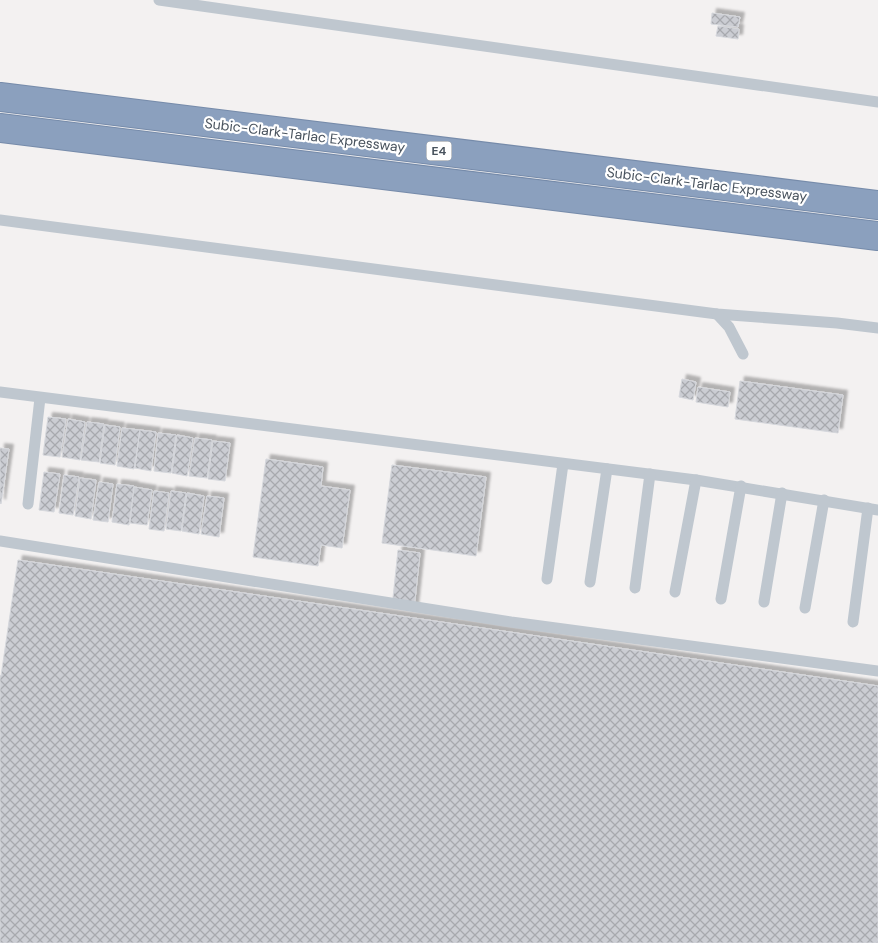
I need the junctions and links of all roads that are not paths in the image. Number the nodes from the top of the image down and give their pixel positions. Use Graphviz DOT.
graph roads {
  1 [pos="159,0"];
  2 [pos="0,97"];
  3 [pos="878,102"];
  4 [pos="0,128"];
  5 [pos="878,205"];
  6 [pos="0,220"];
  7 [pos="878,236"];
  8 [pos="718,314"];
  9 [pos="878,328"];
  10 [pos="743,354"];
  11 [pos="0,392"];
  12 [pos="40,398"];
  13 [pos="563,464"];
  14 [pos="608,469"];
  15 [pos="650,474"];
  16 [pos="696,480"];
  17 [pos="741,486"];
  18 [pos="782,493"];
  19 [pos="824,500"];
  20 [pos="28,504"];
  21 [pos="873,509"];
  22 [pos="0,541"];
  23 [pos="547,579"];
  24 [pos="590,582"];
  25 [pos="634,588"];
  26 [pos="675,592"];
  27 [pos="722,598"];
  28 [pos="764,602"];
  29 [pos="804,608"];
  30 [pos="853,622"];
  31 [pos="878,671"];
  1 -- 3 [label="lane"];
  2 -- 5 [label="highway, Subic-Clark-Tarlac Expressway / E4"];
  4 -- 7 [label="highway, E4"];
  6 -- 8 [label="lane"];
  8 -- 9 [label="lane"];
  8 -- 10 [label="lane"];
  11 -- 12 [label="lane"];
  12 -- 13 [label="lane"];
  12 -- 20 [label="lane"];
  13 -- 14 [label="lane"];
  13 -- 23 [label="lane"];
  14 -- 15 [label="lane"];
  14 -- 24 [label="lane"];
  15 -- 16 [label="lane"];
  15 -- 25 [label="lane"];
  16 -- 17 [label="lane"];
  16 -- 26 [label="lane"];
  17 -- 18 [label="lane"];
  17 -- 27 [label="lane"];
  18 -- 19 [label="lane"];
  18 -- 28 [label="lane"];
  19 -- 21 [label="lane"];
  19 -- 29 [label="lane"];
  21 -- 30 [label="lane"];
  22 -- 31 [label="lane"];
}
